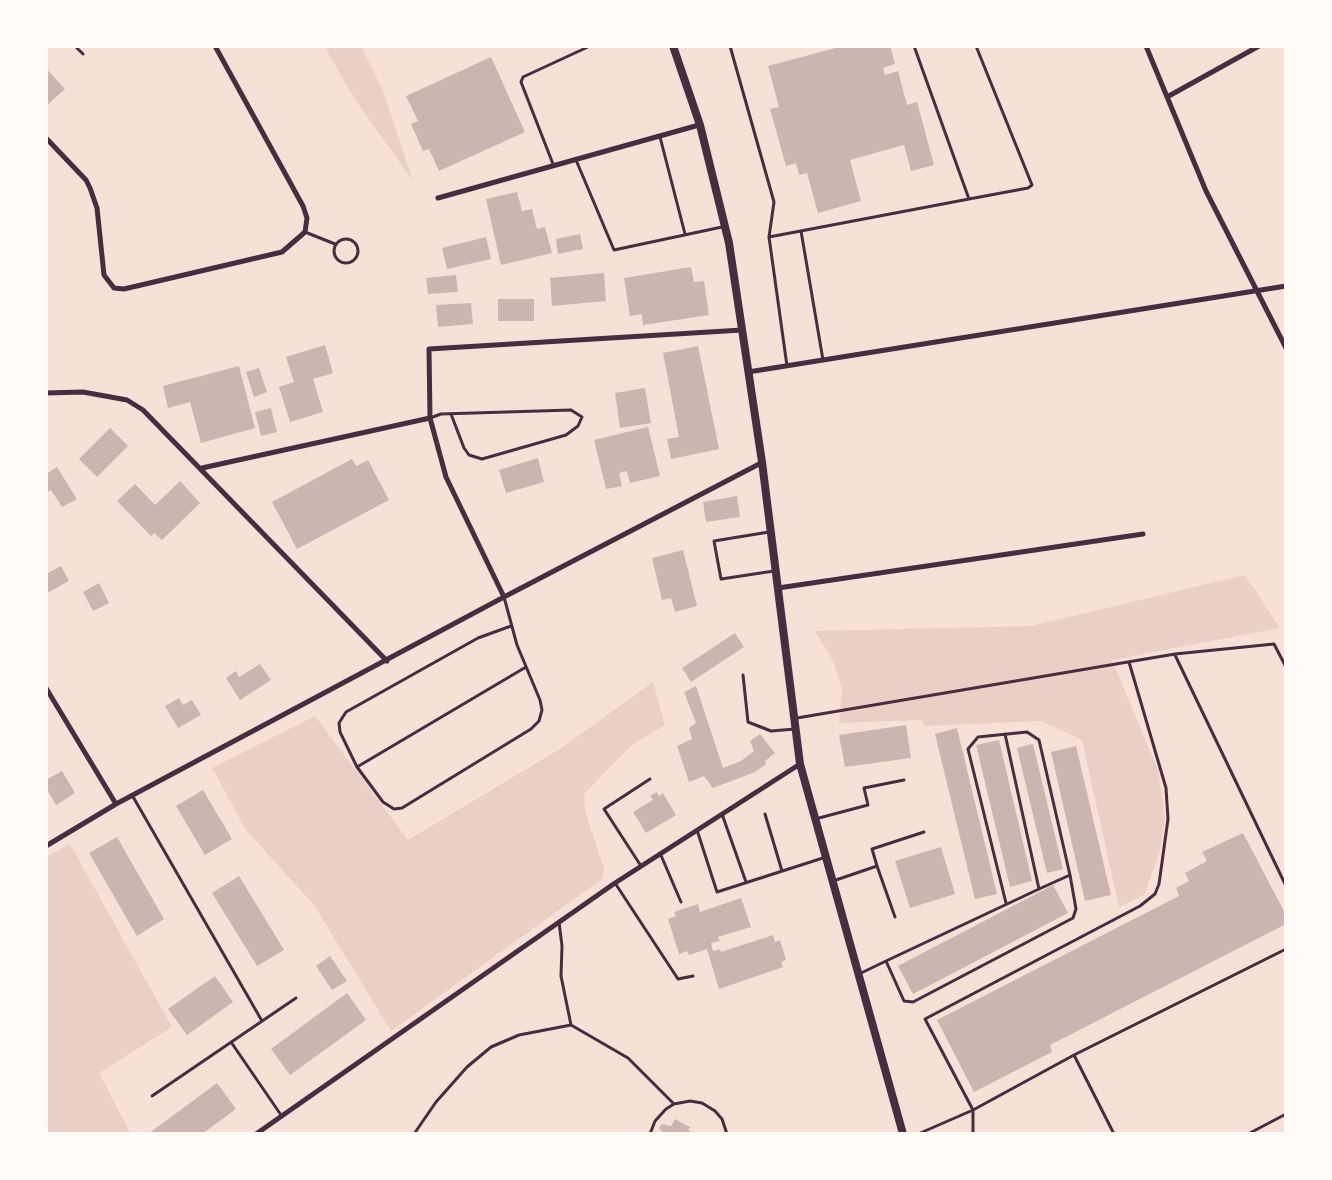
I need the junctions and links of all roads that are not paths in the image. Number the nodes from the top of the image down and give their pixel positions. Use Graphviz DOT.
graph roads {
  1 [pos="75,46"];
  2 [pos="215,46"];
  3 [pos="590,46"];
  4 [pos="673,46"];
  5 [pos="730,46"];
  6 [pos="914,46"];
  7 [pos="976,46"];
  8 [pos="1146,46"];
  9 [pos="1259,46"];
  10 [pos="83,54"];
  11 [pos="1167,97"];
  12 [pos="700,125"];
  13 [pos="660,137"];
  14 [pos="46,138"];
  15 [pos="576,160"];
  16 [pos="553,166"];
  17 [pos="438,198"];
  18 [pos="969,199"];
  19 [pos="726,226"];
  20 [pos="801,231"];
  21 [pos="305,232"];
  22 [pos="685,235"];
  23 [pos="769,237"];
  24 [pos="336,244"];
  25 [pos="1286,286"];
  26 [pos="1256,291"];
  27 [pos="742,330"];
  28 [pos="1286,348"];
  29 [pos="823,360"];
  30 [pos="787,366"];
  31 [pos="748,372"];
  32 [pos="46,393"];
  33 [pos="451,414"];
  34 [pos="430,418"];
  35 [pos="762,462"];
  36 [pos="202,468"];
  37 [pos="769,532"];
  38 [pos="1143,534"];
  39 [pos="774,571"];
  40 [pos="777,589"];
  41 [pos="504,597"];
  42 [pos="511,626"];
  43 [pos="1175,654"];
  44 [pos="387,661"];
  45 [pos="1129,662"];
  46 [pos="526,667"];
  47 [pos="1286,667"];
  48 [pos="743,675"];
  49 [pos="46,688"];
  50 [pos="793,718"];
  51 [pos="795,729"];
  52 [pos="1005,734"];
  53 [pos="800,764"];
  54 [pos="357,767"];
  55 [pos="650,779"];
  56 [pos="904,780"];
  57 [pos="132,795"];
  58 [pos="116,804"];
  59 [pos="722,814"];
  60 [pos="765,814"];
  61 [pos="815,819"];
  62 [pos="697,830"];
  63 [pos="924,832"];
  64 [pos="46,846"];
  65 [pos="660,853"];
  66 [pos="826,857"];
  67 [pos="641,866"];
  68 [pos="877,866"];
  69 [pos="782,871"];
  70 [pos="1070,875"];
  71 [pos="832,881"];
  72 [pos="615,883"];
  73 [pos="746,883"];
  74 [pos="1286,886"];
  75 [pos="1039,889"];
  76 [pos="681,902"];
  77 [pos="1007,905"];
  78 [pos="895,917"];
  79 [pos="559,922"];
  80 [pos="1286,949"];
  81 [pos="886,961"];
  82 [pos="859,974"];
  83 [pos="693,976"];
  84 [pos="296,998"];
  85 [pos="262,1021"];
  86 [pos="571,1025"];
  87 [pos="231,1042"];
  88 [pos="1074,1055"];
  89 [pos="152,1096"];
  90 [pos="674,1104"];
  91 [pos="973,1110"];
  92 [pos="1286,1114"];
  93 [pos="282,1115"];
  94 [pos="256,1134"];
  95 [pos="414,1134"];
  96 [pos="650,1134"];
  97 [pos="727,1134"];
  98 [pos="903,1134"];
  99 [pos="918,1134"];
  100 [pos="973,1134"];
  101 [pos="1114,1134"];
  102 [pos="1248,1134"];
  1 -- 10 [label="lane"];
  2 -- 21 [label="street"];
  3 -- 16 [label="lane"];
  4 -- 12 [label="main road"];
  5 -- 23 [label="lane"];
  6 -- 18 [label="lane"];
  7 -- 18 [label="lane"];
  8 -- 11 [label="street"];
  9 -- 11 [label="street"];
  11 -- 26 [label="street"];
  12 -- 13 [label="street"];
  12 -- 19 [label="main road"];
  13 -- 15 [label="street"];
  13 -- 22 [label="lane"];
  14 -- 21 [label="street"];
  15 -- 16 [label="street"];
  15 -- 22 [label="lane"];
  16 -- 17 [label="street"];
  18 -- 20 [label="lane"];
  19 -- 22 [label="lane"];
  19 -- 27 [label="main road"];
  20 -- 23 [label="lane"];
  20 -- 29 [label="lane"];
  21 -- 24 [label="lane"];
  23 -- 30 [label="lane"];
  24 -- 24 [label="lane"];
  25 -- 26 [label="street"];
  26 -- 28 [label="street"];
  26 -- 29 [label="street"];
  27 -- 31 [label="main road"];
  27 -- 34 [label="street"];
  29 -- 30 [label="street"];
  30 -- 31 [label="street"];
  31 -- 35 [label="main road"];
  32 -- 36 [label="street"];
  33 -- 33 [label="lane"];
  33 -- 34 [label="lane"];
  34 -- 36 [label="street"];
  34 -- 41 [label="street"];
  35 -- 37 [label="main road"];
  35 -- 41 [label="street"];
  36 -- 44 [label="street"];
  37 -- 39 [label="main road"];
  37 -- 39 [label="lane"];
  38 -- 40 [label="street"];
  39 -- 40 [label="main road"];
  40 -- 50 [label="main road"];
  41 -- 42 [label="lane"];
  41 -- 44 [label="street"];
  42 -- 46 [label="lane"];
  42 -- 54 [label="lane"];
  43 -- 45 [label="lane"];
  43 -- 47 [label="lane"];
  43 -- 74 [label="lane"];
  44 -- 57 [label="street"];
  45 -- 50 [label="lane"];
  45 -- 91 [label="lane"];
  46 -- 54 [label="lane"];
  46 -- 54 [label="lane"];
  48 -- 51 [label="lane"];
  49 -- 58 [label="street"];
  50 -- 51 [label="main road"];
  51 -- 53 [label="main road"];
  52 -- 70 [label="lane"];
  52 -- 75 [label="lane"];
  52 -- 77 [label="lane"];
  53 -- 59 [label="street"];
  53 -- 61 [label="main road"];
  55 -- 67 [label="lane"];
  56 -- 61 [label="lane"];
  57 -- 58 [label="street"];
  57 -- 85 [label="lane"];
  58 -- 64 [label="street"];
  59 -- 62 [label="street"];
  59 -- 73 [label="lane"];
  60 -- 69 [label="lane"];
  61 -- 66 [label="main road"];
  62 -- 65 [label="street"];
  62 -- 73 [label="lane"];
  63 -- 68 [label="lane"];
  65 -- 67 [label="street"];
  65 -- 76 [label="lane"];
  66 -- 69 [label="lane"];
  66 -- 71 [label="main road"];
  67 -- 72 [label="street"];
  68 -- 71 [label="lane"];
  68 -- 78 [label="lane"];
  69 -- 73 [label="lane"];
  70 -- 75 [label="lane"];
  70 -- 81 [label="lane"];
  71 -- 82 [label="main road"];
  72 -- 79 [label="street"];
  72 -- 83 [label="lane"];
  75 -- 77 [label="lane"];
  77 -- 81 [label="lane"];
  79 -- 86 [label="lane"];
  79 -- 93 [label="street"];
  80 -- 88 [label="lane"];
  81 -- 82 [label="lane"];
  82 -- 98 [label="main road"];
  84 -- 85 [label="lane"];
  85 -- 87 [label="lane"];
  86 -- 90 [label="lane"];
  86 -- 95 [label="lane"];
  87 -- 89 [label="lane"];
  87 -- 93 [label="lane"];
  88 -- 91 [label="lane"];
  88 -- 101 [label="lane"];
  90 -- 96 [label="lane"];
  90 -- 97 [label="lane"];
  91 -- 99 [label="lane"];
  91 -- 100 [label="lane"];
  92 -- 102 [label="lane"];
  93 -- 94 [label="street"];
}
